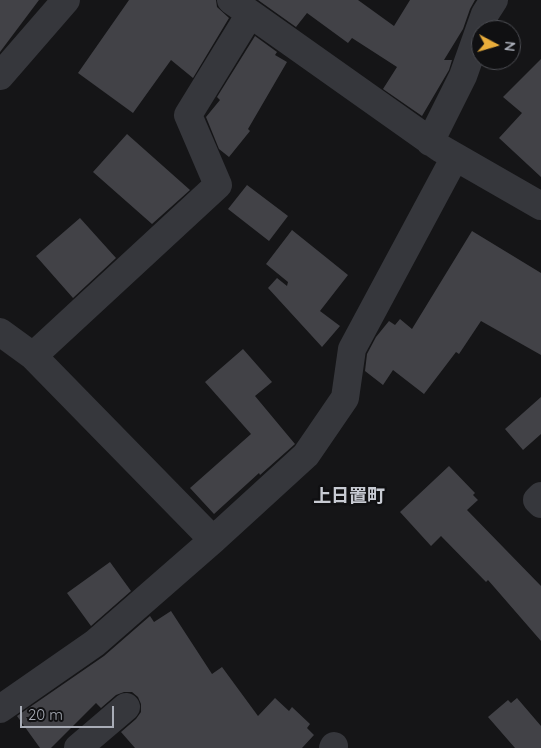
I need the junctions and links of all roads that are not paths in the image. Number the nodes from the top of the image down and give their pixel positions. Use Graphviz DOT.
graph roads {
  1 [pos="66,0"];
  2 [pos="494,0"];
  3 [pos="240,7"];
  4 [pos="0,76"];
  5 [pos="430,142"];
  6 [pos="455,157"];
  7 [pos="541,206"];
  8 [pos="0,332"];
  9 [pos="32,356"];
  10 [pos="541,496"];
  11 [pos="541,504"];
  12 [pos="213,540"];
  13 [pos="126,707"];
  14 [pos="0,709"];
  15 [pos="78,748"];
  1 -- 4 [label="street"];
  2 -- 5 [label="street"];
  3 -- 5 [label="street"];
  3 -- 9 [label="street"];
  5 -- 6 [label="street"];
  6 -- 7 [label="street"];
  6 -- 12 [label="street"];
  8 -- 9 [label="street"];
  9 -- 12 [label="street"];
  10 -- 11 [label="street"];
  12 -- 14 [label="street"];
  13 -- 15 [label="street"];
}
